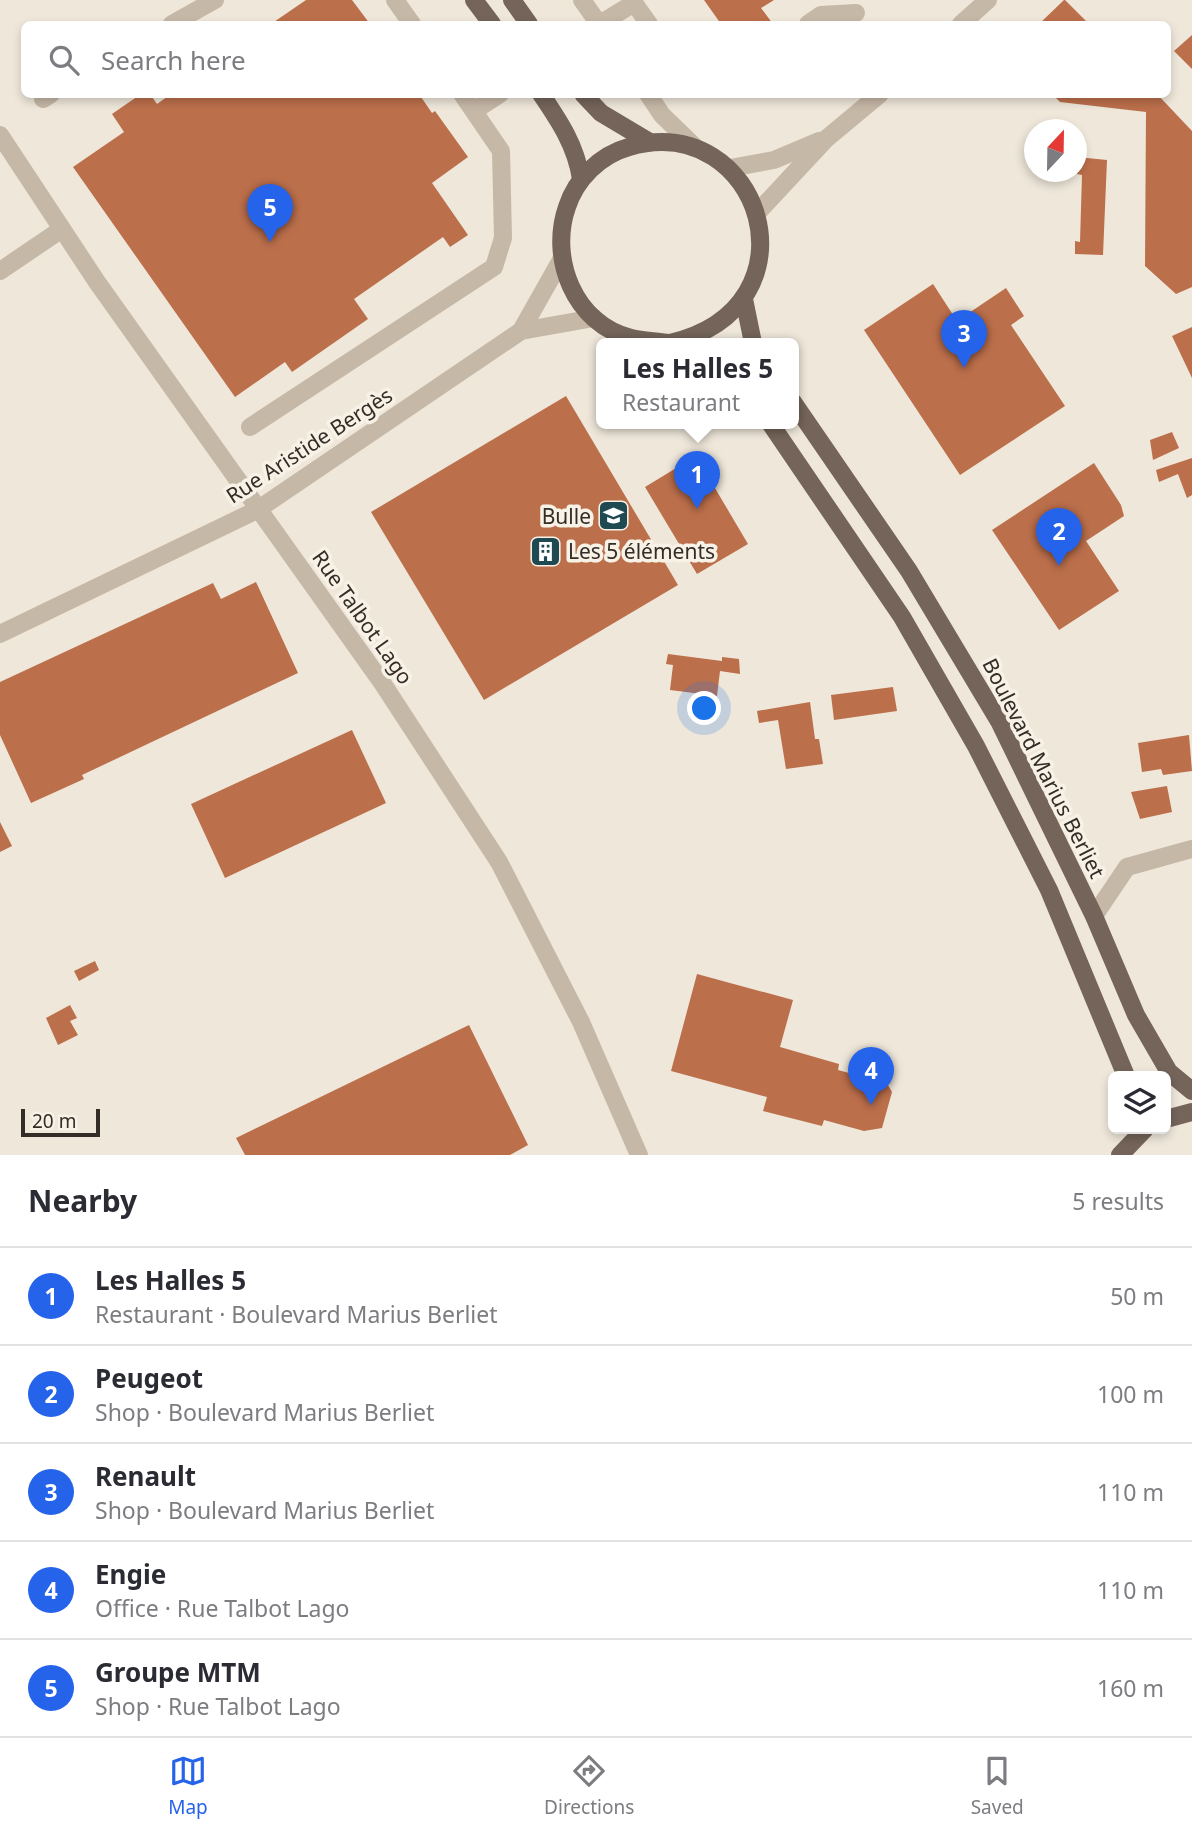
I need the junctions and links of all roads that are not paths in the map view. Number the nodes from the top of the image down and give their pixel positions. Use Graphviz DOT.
graph roads {
  1 [pos="215,0"];
  2 [pos="395,0"];
  3 [pos="474,0"];
  4 [pos="512,0"];
  5 [pos="582,0"];
  6 [pos="988,0"];
  7 [pos="177,21"];
  8 [pos="410,21"];
  9 [pos="490,21"];
  10 [pos="527,21"];
  11 [pos="597,21"];
  12 [pos="604,21"];
  13 [pos="647,21"];
  14 [pos="812,21"];
  15 [pos="854,21"];
  16 [pos="964,21"];
  17 [pos="465,98"];
  18 [pos="494,98"];
  19 [pos="544,98"];
  20 [pos="587,98"];
  21 [pos="651,98"];
  22 [pos="875,98"];
  23 [pos="474,111"];
  24 [pos="0,135"];
  25 [pos="826,139"];
  26 [pos="648,141"];
  27 [pos="695,147"];
  28 [pos="730,168"];
  29 [pos="581,179"];
  30 [pos="757,213"];
  31 [pos="62,229"];
  32 [pos="561,260"];
  33 [pos="0,271"];
  34 [pos="744,299"];
  35 [pos="594,318"];
  36 [pos="521,331"];
  37 [pos="629,338"];
  38 [pos="690,338"];
  39 [pos="752,338"];
  40 [pos="799,411"];
  41 [pos="250,426"];
  42 [pos="774,429"];
  43 [pos="257,510"];
  44 [pos="0,634"];
  45 [pos="1192,849"];
  46 [pos="1094,916"];
  47 [pos="1124,1071"];
  48 [pos="1192,1091"];
  49 [pos="1192,1112"];
  50 [pos="1171,1118"];
  51 [pos="639,1155"];
  1 -- 7 [label="street"];
  2 -- 8 [label="street"];
  3 -- 9 [label="main road"];
  4 -- 10 [label="main road"];
  5 -- 11 [label="street"];
  6 -- 16 [label="street"];
  12 -- 13 [label="street"];
  14 -- 15 [label="street"];
  17 -- 23 [label="street"];
  18 -- 23 [label="street"];
  19 -- 29 [label="main road"];
  20 -- 26 [label="main road"];
  21 -- 27 [label="street"];
  22 -- 25 [label="street"];
  23 -- 41 [label="street"];
  24 -- 31 [label="street, Rue Talbot Lago"];
  25 -- 28 [label="street"];
  25 -- 30 [label="street"];
  26 -- 27 [label="main road"];
  26 -- 29 [label="main road"];
  27 -- 28 [label="main road"];
  28 -- 30 [label="main road"];
  29 -- 32 [label="main road"];
  30 -- 34 [label="main road"];
  31 -- 33 [label="street"];
  31 -- 43 [label="street, Rue Talbot Lago"];
  32 -- 35 [label="main road"];
  32 -- 36 [label="street, Rue Aristide Bergès"];
  34 -- 38 [label="main road"];
  34 -- 39 [label="main road"];
  35 -- 36 [label="street, Rue Aristide Bergès"];
  35 -- 37 [label="main road"];
  36 -- 43 [label="street, Rue Aristide Bergès"];
  40 -- 46 [label="main road, Boulevard Marius Berliet"];
  42 -- 47 [label="main road"];
  43 -- 44 [label="street, Rue Aristide Bergès"];
  43 -- 51 [label="street, Rue Talbot Lago"];
  45 -- 46 [label="street"];
  46 -- 48 [label="main road, Boulevard Marius Berliet"];
  49 -- 50 [label="main road"];
}
